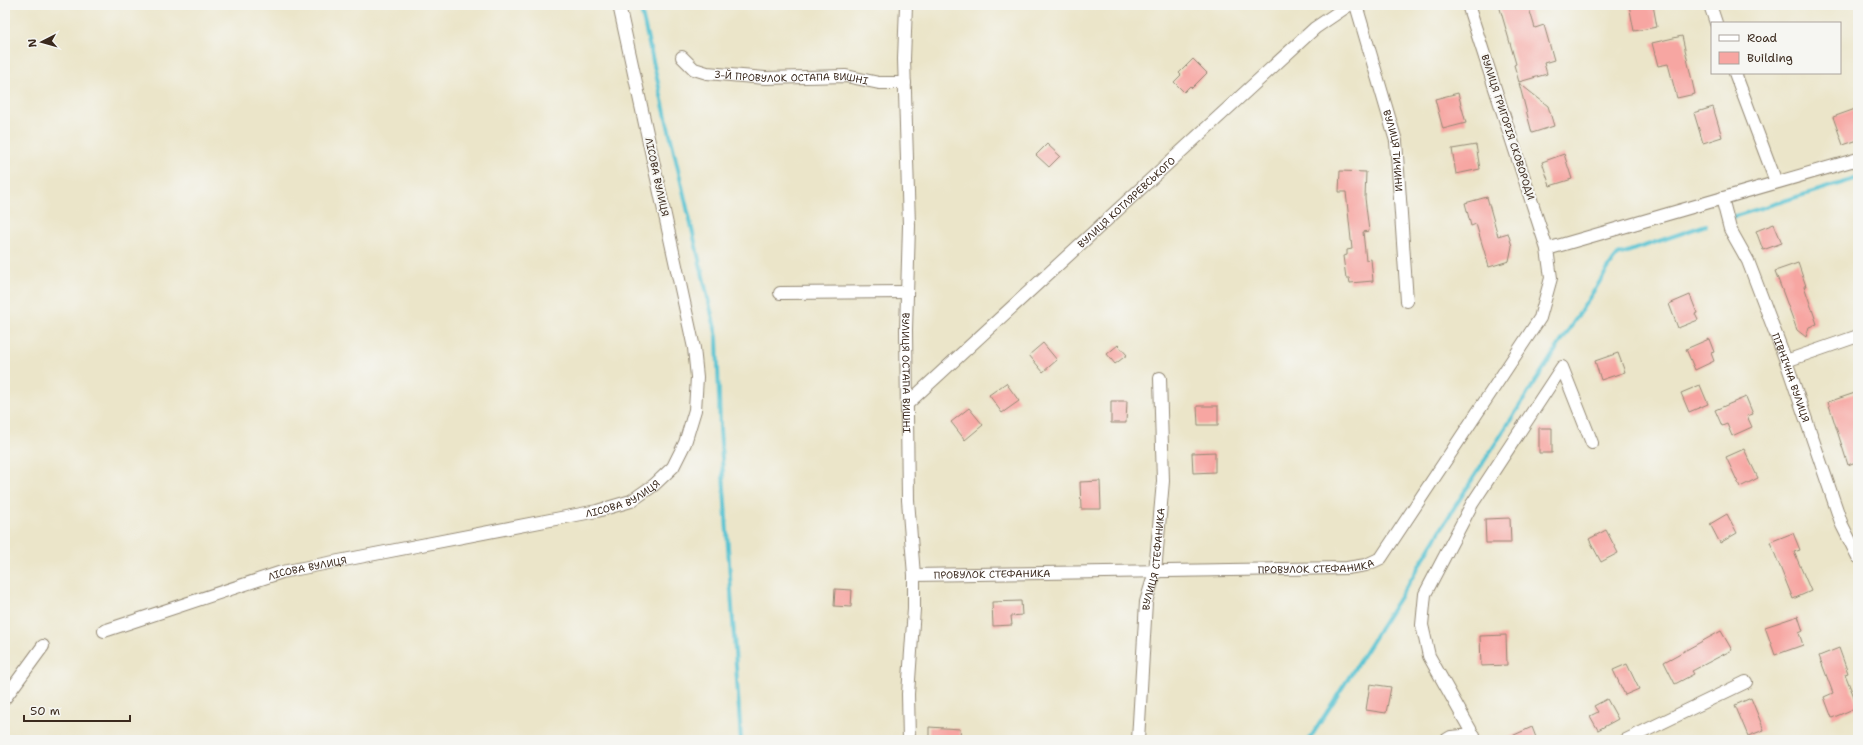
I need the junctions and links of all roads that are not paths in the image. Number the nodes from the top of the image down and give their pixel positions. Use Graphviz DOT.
graph roads {
  1 [pos="619,5"];
  2 [pos="906,5"];
  3 [pos="1349,5"];
  4 [pos="1356,5"];
  5 [pos="1468,5"];
  6 [pos="1710,5"];
  7 [pos="1716,22"];
  8 [pos="682,57"];
  9 [pos="1735,74"];
  10 [pos="905,84"];
  11 [pos="1858,159"];
  12 [pos="1776,182"];
  13 [pos="1722,198"];
  14 [pos="1547,249"];
  15 [pos="907,292"];
  16 [pos="780,293"];
  17 [pos="1407,301"];
  18 [pos="1858,336"];
  19 [pos="1786,361"];
  20 [pos="1160,378"];
  21 [pos="907,404"];
  22 [pos="1592,443"];
  23 [pos="1858,558"];
  24 [pos="1155,572"];
  25 [pos="914,575"];
  26 [pos="104,631"];
  27 [pos="44,646"];
  28 [pos="1746,682"];
  29 [pos="5,698"];
  30 [pos="1475,737"];
  31 [pos="909,740"];
  32 [pos="1138,740"];
  33 [pos="1446,740"];
  34 [pos="1626,740"];
  1 -- 26 [label="street, ЛІСОВА ВУЛИЦЯ"];
  2 -- 10 [label="street, ВУЛИЦЯ ОСТАПА ВИШНІ"];
  3 -- 21 [label="street, ВУЛИЦЯ КОТЛЯРЕВСЬКОГО"];
  4 -- 17 [label="street, ВУЛИЦЯ ТИЧИНИ"];
  5 -- 14 [label="street, ВУЛИЦЯ ГРИГОРІЯ СКОВОРОДИ"];
  6 -- 7 [label="street"];
  8 -- 10 [label="street, 3-Й ПРОВУЛОК ОСТАПА ВИШНІ"];
  9 -- 12 [label="street"];
  10 -- 15 [label="street, ВУЛИЦЯ ОСТАПА ВИШНІ"];
  11 -- 12 [label="street"];
  12 -- 13 [label="street"];
  13 -- 14 [label="street"];
  13 -- 19 [label="street, ПІВНІЧНА ВУЛИЦЯ"];
  14 -- 24 [label="street, ПРОВУЛОК СТЕФАНИКА"];
  15 -- 16 [label="street"];
  15 -- 21 [label="street, ВУЛИЦЯ ОСТАПА ВИШНІ"];
  18 -- 19 [label="street"];
  19 -- 23 [label="street, ПІВНІЧНА ВУЛИЦЯ"];
  20 -- 24 [label="street, ВУЛИЦЯ СТЕФАНИКА"];
  21 -- 25 [label="street, ВУЛИЦЯ ОСТАПА ВИШНІ"];
  22 -- 30 [label="street"];
  24 -- 25 [label="street, ПРОВУЛОК СТЕФАНИКА"];
  24 -- 32 [label="street, ВУЛИЦЯ СТЕФАНИКА"];
  25 -- 31 [label="street, ВУЛИЦЯ ОСТАПА ВИШНІ"];
  27 -- 29 [label="street"];
  28 -- 34 [label="street"];
  30 -- 33 [label="street"];
}
